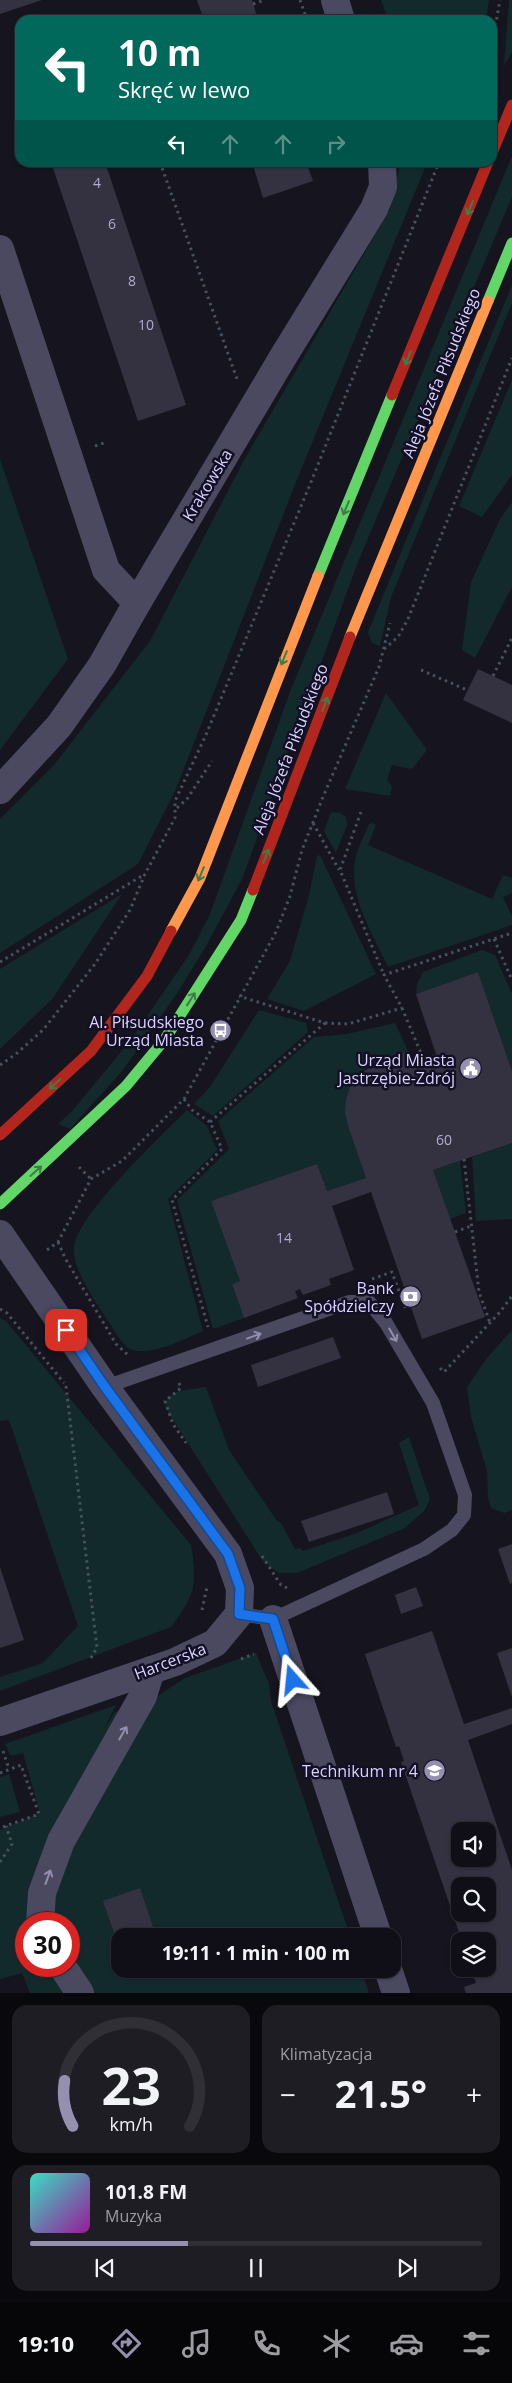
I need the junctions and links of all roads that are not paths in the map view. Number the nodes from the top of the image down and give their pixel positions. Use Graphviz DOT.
graph roads {
  1 [pos="335,0"];
  2 [pos="340,15"];
  3 [pos="512,105"];
  4 [pos="497,140"];
  5 [pos="382,167"];
  6 [pos="486,167"];
  7 [pos="512,243"];
  8 [pos="0,249"];
  9 [pos="137,603"];
  10 [pos="0,790"];
  11 [pos="0,1135"];
  12 [pos="0,1204"];
  13 [pos="0,1234"];
  14 [pos="105,1387"];
  15 [pos="239,1614"];
  16 [pos="273,1619"];
  17 [pos="151,1670"];
  18 [pos="0,1734"];
  19 [pos="41,1912"];
  20 [pos="375,1928"];
  21 [pos="69,1977"];
  22 [pos="391,1978"];
  23 [pos="80,1993"];
  24 [pos="396,1993"];
  1 -- 2 [label="street"];
  3 -- 4 [label="main road"];
  5 -- 9 [label="street, Krakowska"];
  6 -- 11 [label="main road, one-way"];
  12 -- 7 [label="main road, Aleja Józefa Piłsudskiego, one-way"];
  8 -- 9 [label="street"];
  9 -- 10 [label="street, Krakowska"];
  13 -- 14 [label="street"];
  14 -- 15 [label="street"];
  14 -- 16 [label="lane, one-way"];
  15 -- 16 [label="lane"];
  15 -- 17 [label="street, Harcerska"];
  16 -- 20 [label="street"];
  17 -- 18 [label="street, Harcerska"];
  19 -- 17 [label="street, one-way"];
  21 -- 23 [label="street"];
  22 -- 24 [label="street"];
}
